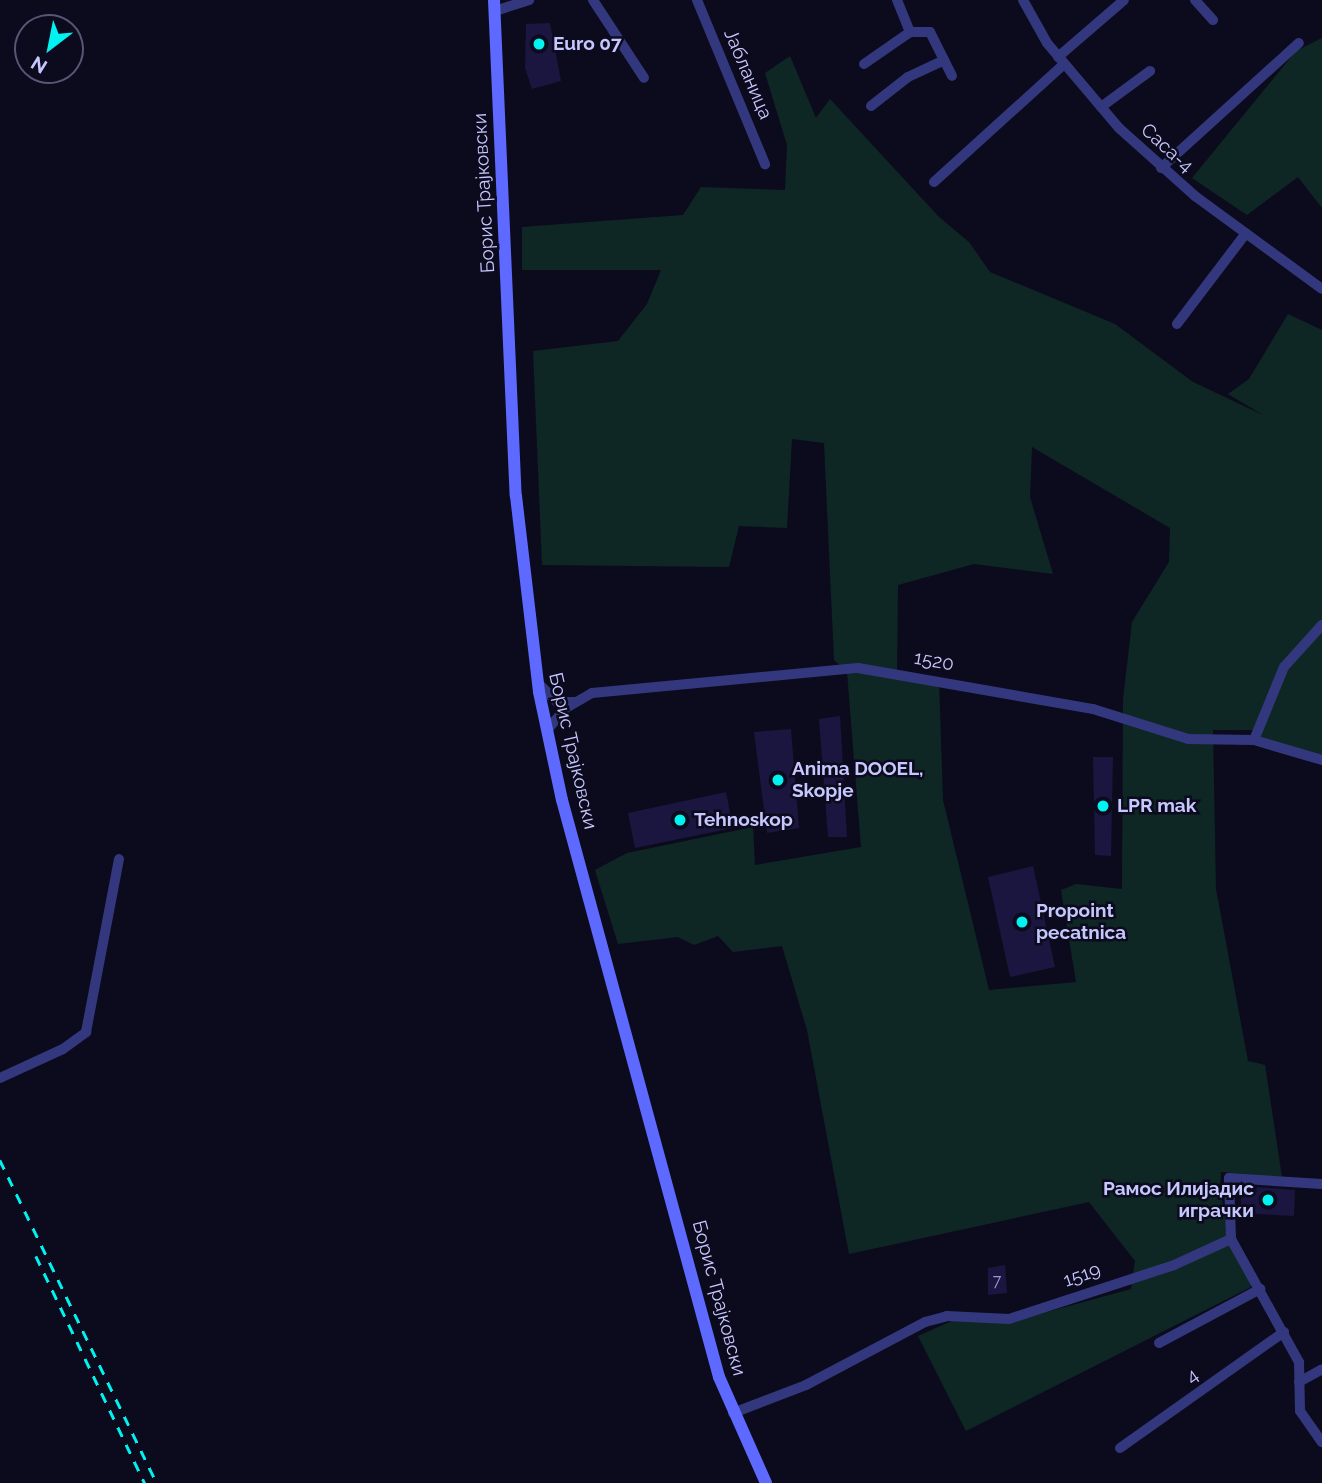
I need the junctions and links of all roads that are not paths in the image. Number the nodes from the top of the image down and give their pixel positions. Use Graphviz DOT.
graph roads {
  1 [pos="529,0"];
  2 [pos="593,0"];
  3 [pos="697,0"];
  4 [pos="897,0"];
  5 [pos="1023,0"];
  6 [pos="1124,0"];
  7 [pos="1195,0"];
  8 [pos="494,6"];
  9 [pos="1213,20"];
  10 [pos="910,32"];
  11 [pos="1299,43"];
  12 [pos="944,60"];
  13 [pos="1061,61"];
  14 [pos="864,64"];
  15 [pos="1150,71"];
  16 [pos="952,76"];
  17 [pos="644,78"];
  18 [pos="871,106"];
  19 [pos="1101,107"];
  20 [pos="765,164"];
  21 [pos="1161,168"];
  22 [pos="934,182"];
  23 [pos="1246,233"];
  24 [pos="1322,289"];
  25 [pos="1177,324"];
  26 [pos="1322,625"];
  27 [pos="537,682"];
  28 [pos="574,702"];
  29 [pos="547,730"];
  30 [pos="1254,740"];
  31 [pos="1322,761"];
  32 [pos="119,859"];
  33 [pos="0,1078"];
  34 [pos="1322,1184"];
  35 [pos="1231,1239"];
  36 [pos="1260,1289"];
  37 [pos="1284,1332"];
  38 [pos="1159,1343"];
  39 [pos="1322,1369"];
  40 [pos="1299,1382"];
  41 [pos="733,1413"];
  42 [pos="1322,1442"];
  43 [pos="1120,1448"];
  44 [pos="766,1483"];
  1 -- 8 [label="street"];
  2 -- 17 [label="street"];
  3 -- 20 [label="street, Јабланица"];
  4 -- 10 [label="street"];
  5 -- 13 [label="street, Саса-4"];
  6 -- 13 [label="street"];
  7 -- 9 [label="street"];
  8 -- 27 [label="main road, Борис Трајковски"];
  10 -- 12 [label="street"];
  10 -- 14 [label="street"];
  11 -- 21 [label="street"];
  12 -- 16 [label="street"];
  12 -- 18 [label="street"];
  13 -- 19 [label="street, Саса-4"];
  13 -- 22 [label="street"];
  15 -- 19 [label="street"];
  19 -- 21 [label="street, Саса-4"];
  21 -- 23 [label="street, Саса-4"];
  23 -- 24 [label="street, Саса-4"];
  23 -- 25 [label="street"];
  26 -- 30 [label="street"];
  27 -- 28 [label="street"];
  27 -- 29 [label="main road, Борис Трајковски"];
  28 -- 29 [label="street"];
  28 -- 30 [label="street, 1520"];
  29 -- 41 [label="main road, Борис Трајковски"];
  30 -- 31 [label="street, 1520"];
  32 -- 33 [label="street"];
  34 -- 35 [label="street"];
  35 -- 36 [label="street"];
  35 -- 41 [label="street, 1519"];
  36 -- 37 [label="street"];
  36 -- 38 [label="street"];
  37 -- 40 [label="street"];
  37 -- 43 [label="street, 4"];
  39 -- 40 [label="street"];
  40 -- 42 [label="street"];
  41 -- 44 [label="main road, Борис Трајковски"];
}
